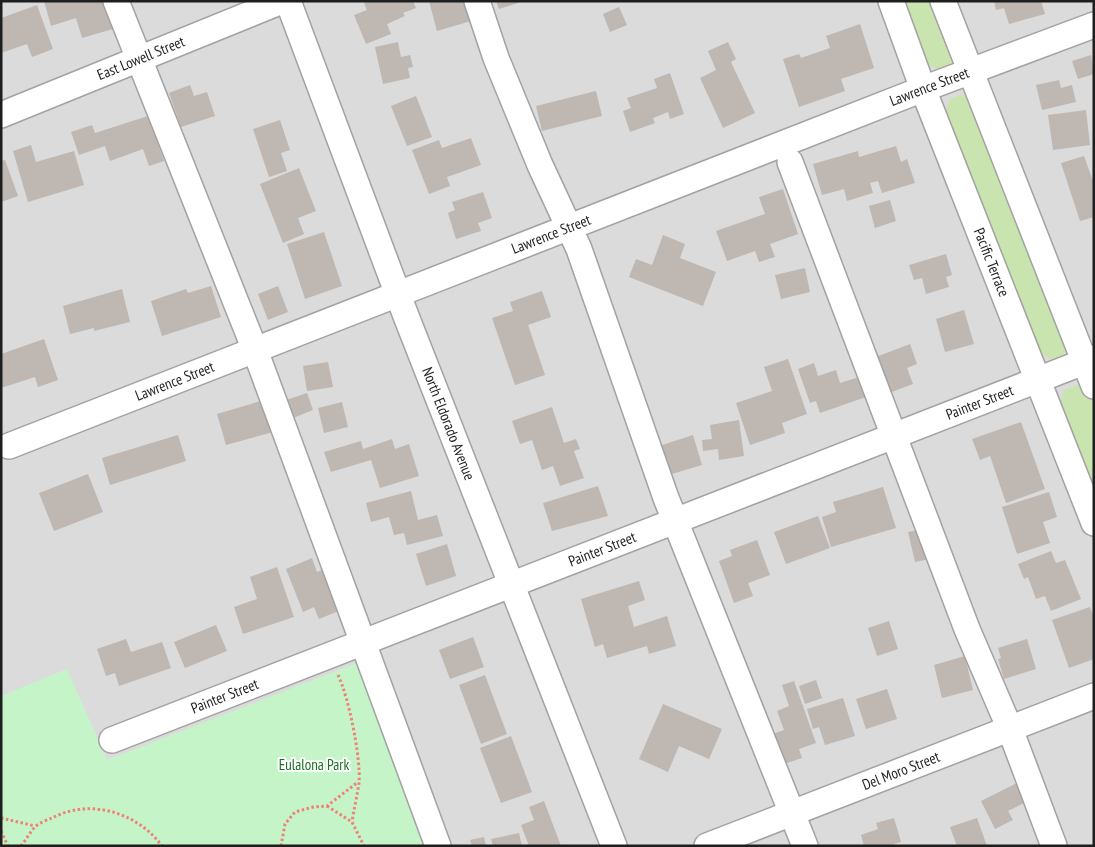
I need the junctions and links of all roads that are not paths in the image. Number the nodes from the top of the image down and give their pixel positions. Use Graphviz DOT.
graph roads {
  1 [pos="116,1"];
  2 [pos="282,1"];
  3 [pos="288,1"];
  4 [pos="476,1"];
  5 [pos="891,1"];
  6 [pos="943,1"];
  7 [pos="1094,25"];
  8 [pos="138,59"];
  9 [pos="970,71"];
  10 [pos="923,89"];
  11 [pos="1,115"];
  12 [pos="790,162"];
  13 [pos="570,228"];
  14 [pos="398,294"];
  15 [pos="255,350"];
  16 [pos="1089,360"];
  17 [pos="1039,381"];
  18 [pos="1094,386"];
  19 [pos="895,437"];
  20 [pos="9,446"];
  21 [pos="676,522"];
  22 [pos="1094,523"];
  23 [pos="512,586"];
  24 [pos="364,643"];
  25 [pos="1094,696"];
  26 [pos="1010,729"];
  27 [pos="112,740"];
  28 [pos="793,813"];
  29 [pos="438,846"];
  30 [pos="614,846"];
  31 [pos="707,846"];
  32 [pos="805,846"];
  33 [pos="1054,846"];
  1 -- 8 [label="street"];
  2 -- 8 [label="street, East Lowell Street"];
  3 -- 14 [label="street, North Eldorado Avenue"];
  4 -- 13 [label="street"];
  5 -- 10 [label="street, Pacific Terrace"];
  6 -- 9 [label="street"];
  7 -- 9 [label="street, Lawrence Street"];
  8 -- 11 [label="street, East Lowell Street"];
  8 -- 15 [label="street"];
  9 -- 10 [label="street, Lawrence Street"];
  9 -- 16 [label="street"];
  10 -- 13 [label="street, Lawrence Street"];
  10 -- 17 [label="street, Pacific Terrace"];
  12 -- 19 [label="street"];
  13 -- 14 [label="street, Lawrence Street"];
  13 -- 21 [label="street"];
  14 -- 15 [label="street, Lawrence Street"];
  14 -- 23 [label="street, North Eldorado Avenue"];
  15 -- 20 [label="street, Lawrence Street"];
  15 -- 24 [label="street"];
  16 -- 17 [label="street, Painter Street"];
  16 -- 18 [label="street"];
  17 -- 19 [label="street, Painter Street"];
  17 -- 22 [label="street, Pacific Terrace"];
  19 -- 21 [label="street, Painter Street"];
  19 -- 26 [label="street"];
  21 -- 23 [label="street, Painter Street"];
  21 -- 28 [label="street"];
  23 -- 24 [label="street, Painter Street"];
  23 -- 30 [label="street, North Eldorado Avenue"];
  24 -- 27 [label="street, Painter Street"];
  24 -- 29 [label="street"];
  25 -- 26 [label="street, Del Moro Street"];
  26 -- 28 [label="street, Del Moro Street"];
  26 -- 33 [label="street"];
  28 -- 31 [label="street, Del Moro Street"];
  28 -- 32 [label="street"];
}
